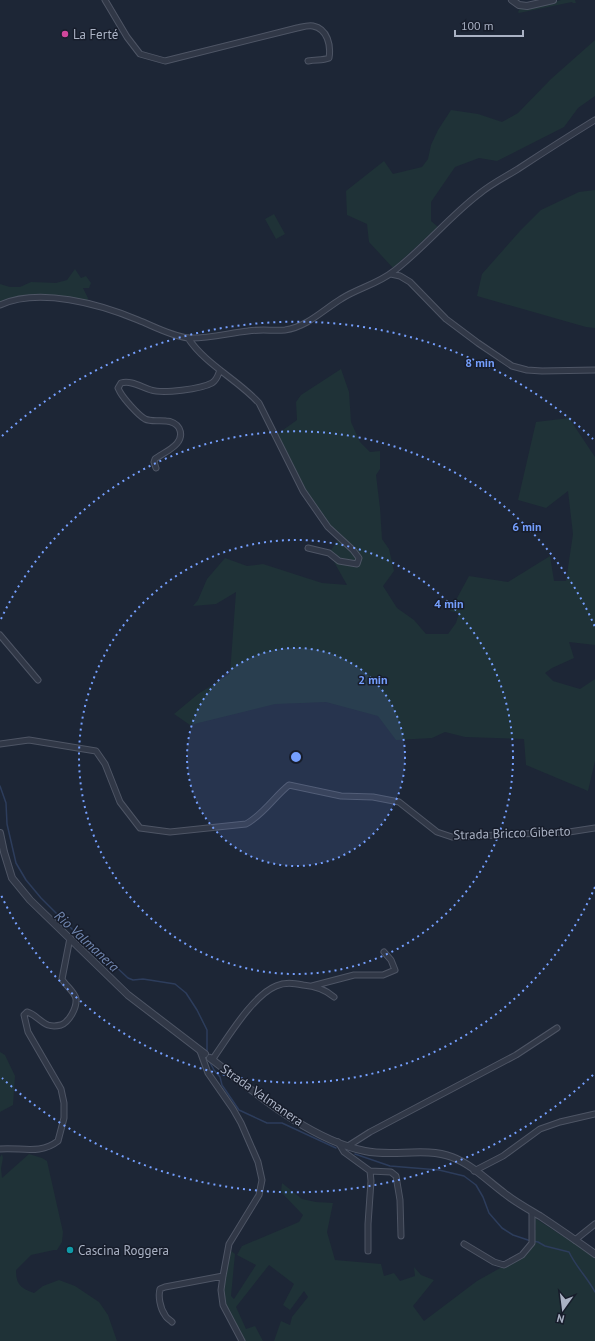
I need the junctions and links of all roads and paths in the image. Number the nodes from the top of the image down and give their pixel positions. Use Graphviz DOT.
graph roads {
  1 [pos="105,0"];
  2 [pos="512,0"];
  3 [pos="553,0"];
  4 [pos="308,61"];
  5 [pos="595,120"];
  6 [pos="391,274"];
  7 [pos="0,305"];
  8 [pos="188,338"];
  9 [pos="220,370"];
  10 [pos="595,370"];
  11 [pos="156,468"];
  12 [pos="308,548"];
  13 [pos="0,635"];
  14 [pos="38,680"];
  15 [pos="0,744"];
  16 [pos="595,828"];
  17 [pos="0,833"];
  18 [pos="70,938"];
  19 [pos="384,952"];
  20 [pos="311,986"];
  21 [pos="334,997"];
  22 [pos="557,1028"];
  23 [pos="207,1056"];
  24 [pos="595,1114"];
  25 [pos="338,1142"];
  26 [pos="348,1146"];
  27 [pos="0,1149"];
  28 [pos="370,1171"];
  29 [pos="474,1171"];
  30 [pos="532,1212"];
  31 [pos="595,1224"];
  32 [pos="401,1236"];
  33 [pos="576,1240"];
  34 [pos="464,1244"];
  35 [pos="368,1251"];
  36 [pos="595,1254"];
  37 [pos="223,1276"];
  38 [pos="172,1322"];
  39 [pos="242,1341"];
  1 -- 4 [label="street"];
  2 -- 3 [label="street"];
  5 -- 6 [label="street"];
  6 -- 8 [label="street"];
  6 -- 10 [label="street"];
  7 -- 8 [label="street"];
  8 -- 9 [label="street"];
  9 -- 11 [label="street"];
  9 -- 12 [label="street"];
  13 -- 14 [label="street"];
  15 -- 16 [label="street, Strada Bricco Giberto"];
  17 -- 18 [label="street, Strada Valmanera"];
  18 -- 23 [label="street, Strada Valmanera"];
  18 -- 27 [label="street"];
  19 -- 20 [label="street"];
  20 -- 21 [label="street"];
  20 -- 23 [label="street"];
  22 -- 26 [label="street"];
  23 -- 25 [label="street, Strada Valmanera"];
  23 -- 37 [label="street"];
  24 -- 29 [label="street"];
  25 -- 26 [label="street, Strada Valmanera"];
  25 -- 28 [label="street"];
  26 -- 29 [label="street, Strada Valmanera"];
  28 -- 32 [label="street"];
  28 -- 35 [label="street"];
  29 -- 30 [label="street, Strada Valmanera"];
  30 -- 33 [label="street, Strada Valmanera"];
  30 -- 34 [label="street"];
  31 -- 33 [label="street"];
  33 -- 36 [label="street, Strada Valmanera"];
  37 -- 38 [label="street"];
  37 -- 39 [label="street"];
}
